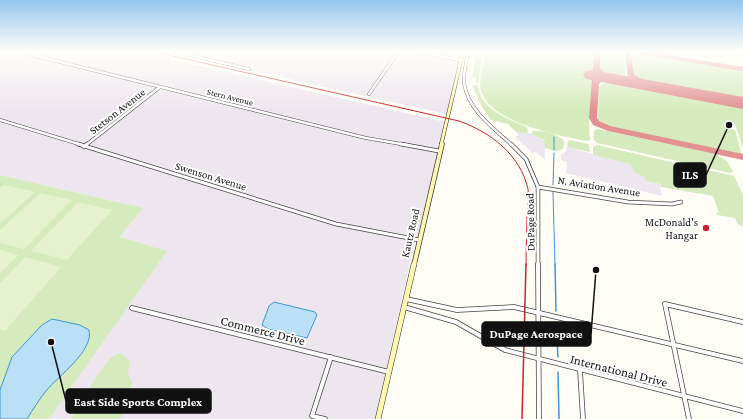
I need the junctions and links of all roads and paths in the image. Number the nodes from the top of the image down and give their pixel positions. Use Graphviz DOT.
graph roads {
  1 [pos="98,72"];
  2 [pos="384,72"];
  3 [pos="458,72"];
  4 [pos="465,72"];
  5 [pos="160,87"];
  6 [pos="369,94"];
  7 [pos="0,120"];
  8 [pos="84,147"];
  9 [pos="439,151"];
  10 [pos="538,187"];
  11 [pos="680,202"];
  12 [pos="419,240"];
  13 [pos="406,298"];
  14 [pos="132,308"];
  15 [pos="404,308"];
  16 [pos="539,313"];
  17 [pos="743,322"];
  18 [pos="674,344"];
  19 [pos="331,357"];
  20 [pos="539,360"];
  21 [pos="743,361"];
  22 [pos="580,370"];
  23 [pos="389,372"];
  24 [pos="685,396"];
  25 [pos="743,411"];
  26 [pos="325,419"];
  27 [pos="378,419"];
  28 [pos="539,419"];
  29 [pos="583,419"];
  30 [pos="689,419"];
  1 -- 5 [label="street, Stern Avenue"];
  2 -- 6 [label="street"];
  3 -- 9 [label="street, Kautz Road"];
  4 -- 10 [label="street, DuPage Road"];
  5 -- 8 [label="street, Stetson Avenue"];
  5 -- 9 [label="street, Stern Avenue"];
  7 -- 8 [label="street, Swenson Avenue"];
  8 -- 12 [label="street, Swenson Avenue"];
  9 -- 12 [label="street, Kautz Road"];
  10 -- 11 [label="street, N. Aviation Avenue"];
  10 -- 16 [label="street, DuPage Road"];
  12 -- 13 [label="street, Kautz Road"];
  13 -- 15 [label="street, Kautz Road"];
  13 -- 16 [label="street"];
  14 -- 19 [label="street, Commerce Drive"];
  15 -- 20 [label="street, International Drive"];
  15 -- 23 [label="street, Kautz Road"];
  16 -- 18 [label="street"];
  16 -- 20 [label="street, DuPage Road"];
  17 -- 18 [label="street"];
  18 -- 21 [label="street"];
  18 -- 24 [label="street"];
  19 -- 23 [label="street, Commerce Drive"];
  19 -- 26 [label="street"];
  20 -- 22 [label="street, International Drive"];
  20 -- 28 [label="street, DuPage Road"];
  22 -- 24 [label="street, International Drive"];
  22 -- 29 [label="street"];
  23 -- 27 [label="street, Kautz Road"];
  24 -- 25 [label="street, International Drive"];
  24 -- 30 [label="street"];
}
